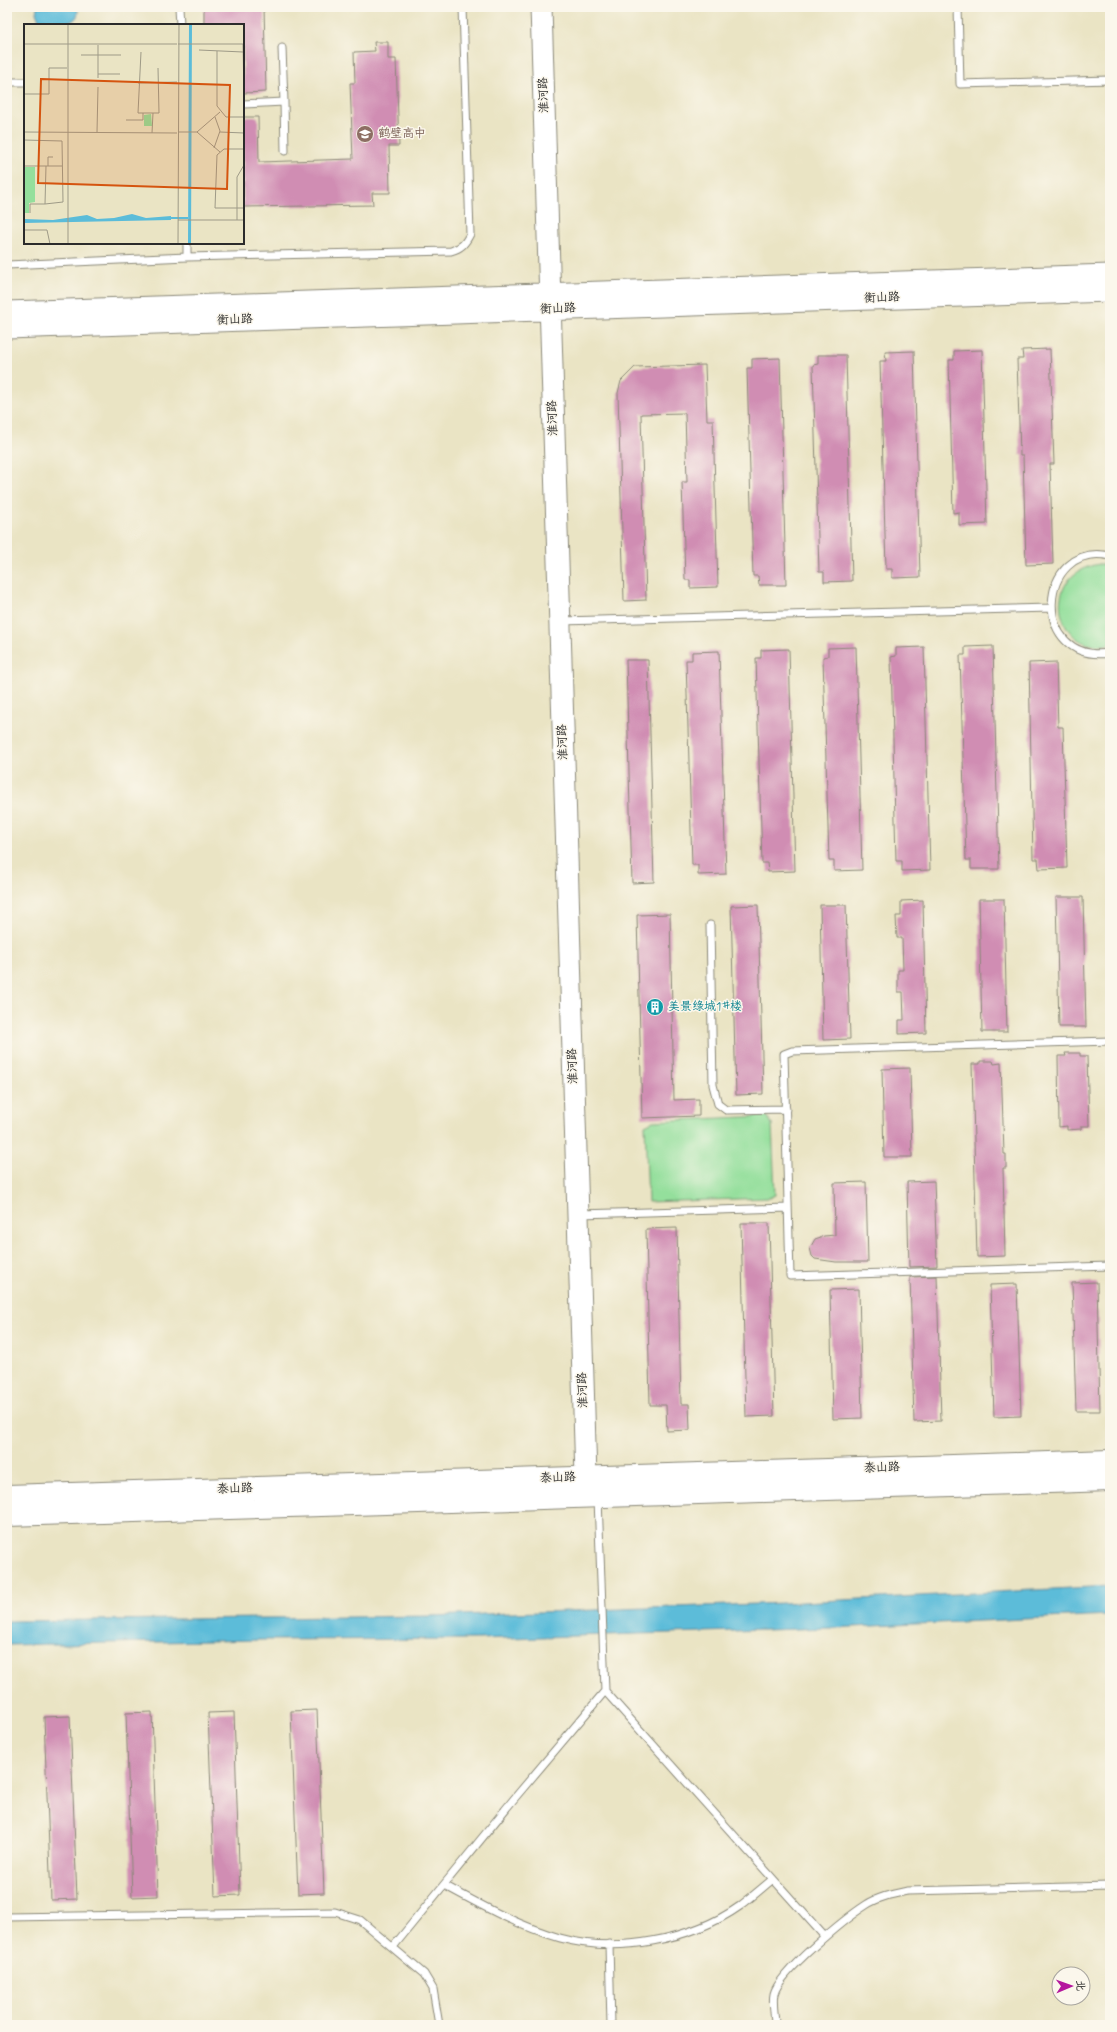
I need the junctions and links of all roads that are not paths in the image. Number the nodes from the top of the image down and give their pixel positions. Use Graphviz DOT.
graph roads {
  1 [pos="179,7"];
  2 [pos="463,7"];
  3 [pos="541,7"];
  4 [pos="958,7"];
  5 [pos="180,24"];
  6 [pos="282,48"];
  7 [pos="1110,80"];
  8 [pos="7,82"];
  9 [pos="24,82"];
  10 [pos="284,102"];
  11 [pos="244,104"];
  12 [pos="285,151"];
  13 [pos="187,244"];
  14 [pos="187,257"];
  15 [pos="7,265"];
  16 [pos="1110,275"];
  17 [pos="1110,291"];
  18 [pos="550,302"];
  19 [pos="7,312"];
  20 [pos="7,328"];
  21 [pos="1110,556"];
  22 [pos="1051,608"];
  23 [pos="560,621"];
  24 [pos="1110,653"];
  25 [pos="710,925"];
  26 [pos="1110,1041"];
  27 [pos="786,1109"];
  28 [pos="788,1208"];
  29 [pos="578,1214"];
  30 [pos="1110,1266"];
  31 [pos="1110,1461"];
  32 [pos="586,1477"];
  33 [pos="1110,1480"];
  34 [pos="7,1496"];
  35 [pos="598,1496"];
  36 [pos="7,1515"];
  37 [pos="605,1691"];
  38 [pos="773,1879"];
  39 [pos="444,1885"];
  40 [pos="1110,1886"];
  41 [pos="7,1917"];
  42 [pos="826,1937"];
  43 [pos="609,1944"];
  44 [pos="393,1947"];
  45 [pos="439,2025"];
  46 [pos="611,2025"];
  47 [pos="775,2025"];
  1 -- 5 [label="lane"];
  2 -- 14 [label="lane"];
  3 -- 18 [label="street, 淮河路"];
  4 -- 7 [label="lane"];
  6 -- 10 [label="lane"];
  8 -- 9 [label="lane"];
  10 -- 11 [label="lane"];
  10 -- 12 [label="lane"];
  13 -- 14 [label="lane"];
  14 -- 15 [label="lane"];
  16 -- 18 [label="street, 衡山路"];
  17 -- 18 [label="street, 衡山路"];
  18 -- 19 [label="street, 衡山路"];
  18 -- 20 [label="street, 衡山路"];
  18 -- 23 [label="street, 淮河路"];
  21 -- 22 [label="lane"];
  22 -- 23 [label="lane"];
  22 -- 24 [label="lane"];
  23 -- 29 [label="street, 淮河路"];
  25 -- 27 [label="lane"];
  26 -- 27 [label="lane"];
  27 -- 28 [label="lane"];
  28 -- 29 [label="lane"];
  28 -- 30 [label="lane"];
  29 -- 32 [label="street, 淮河路"];
  31 -- 32 [label="main road, 泰山路"];
  32 -- 34 [label="main road, 泰山路"];
  33 -- 35 [label="main road, 泰山路"];
  35 -- 36 [label="main road, 泰山路"];
  35 -- 37 [label="lane"];
  37 -- 38 [label="lane"];
  37 -- 39 [label="lane"];
  38 -- 42 [label="lane"];
  38 -- 43 [label="lane"];
  39 -- 43 [label="lane"];
  39 -- 44 [label="lane"];
  40 -- 42 [label="lane"];
  41 -- 44 [label="lane"];
  42 -- 47 [label="lane"];
  43 -- 46 [label="lane"];
  44 -- 45 [label="lane"];
}
